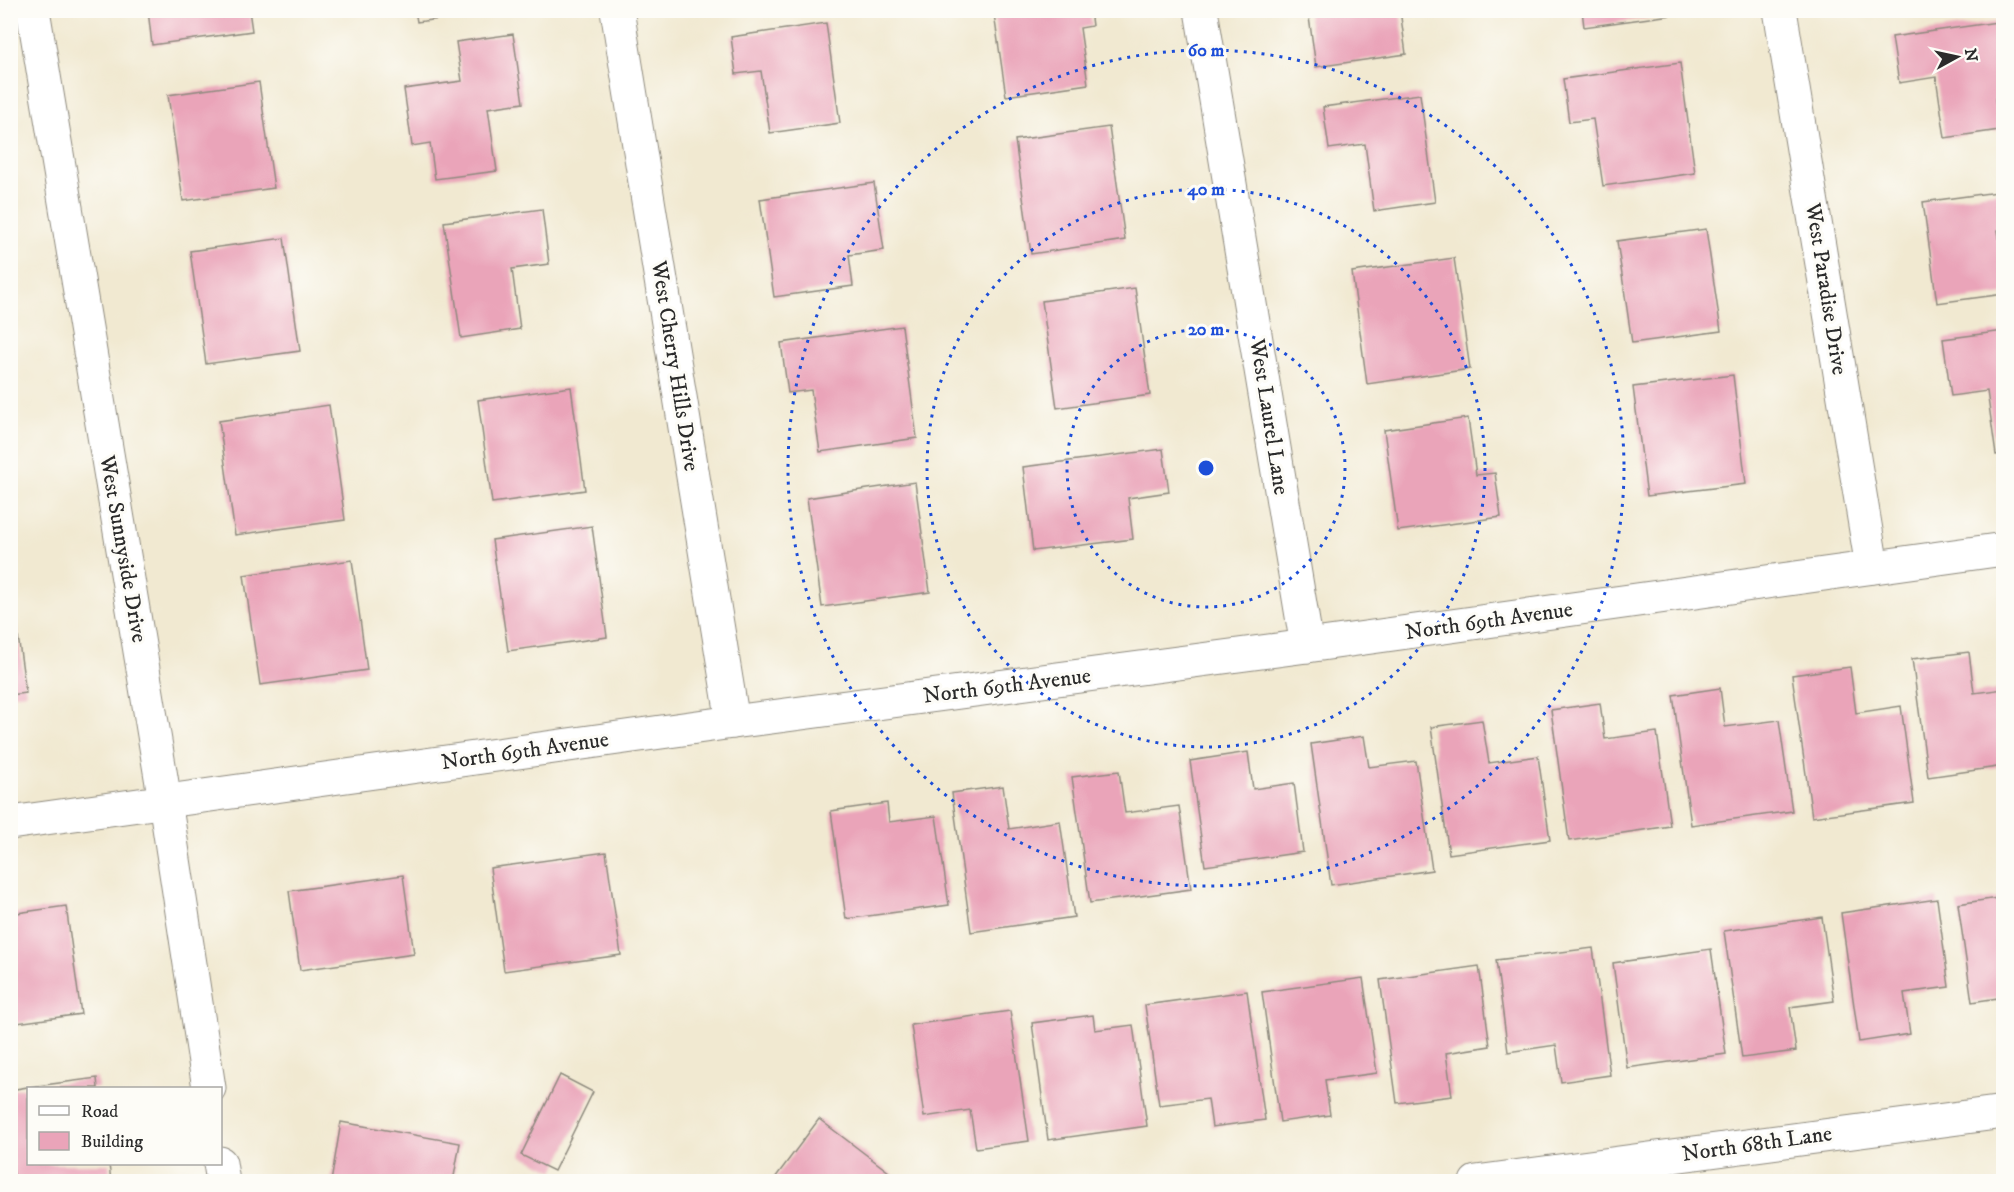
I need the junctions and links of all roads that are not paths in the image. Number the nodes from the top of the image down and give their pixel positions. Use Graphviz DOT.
graph roads {
  1 [pos="33,10"];
  2 [pos="616,10"];
  3 [pos="1201,10"];
  4 [pos="1780,10"];
  5 [pos="2004,549"];
  6 [pos="1872,567"];
  7 [pos="1307,646"];
  8 [pos="733,722"];
  9 [pos="165,801"];
  10 [pos="10,823"];
  11 [pos="209,1087"];
  12 [pos="2004,1112"];
  13 [pos="220,1165"];
  14 [pos="223,1182"];
  15 [pos="1476,1182"];
  1 -- 9 [label="street, West Sunnyside Drive"];
  2 -- 8 [label="street, West Cherry Hills Drive"];
  3 -- 7 [label="street, West Laurel Lane"];
  4 -- 6 [label="street, West Paradise Drive"];
  5 -- 6 [label="street, North 69th Avenue"];
  6 -- 7 [label="street, North 69th Avenue"];
  7 -- 8 [label="street, North 69th Avenue"];
  8 -- 9 [label="street, North 69th Avenue"];
  9 -- 10 [label="street, North 69th Avenue"];
  9 -- 11 [label="street, West Sunnyside Drive"];
  12 -- 15 [label="street, North 68th Lane"];
  13 -- 14 [label="street"];
}
